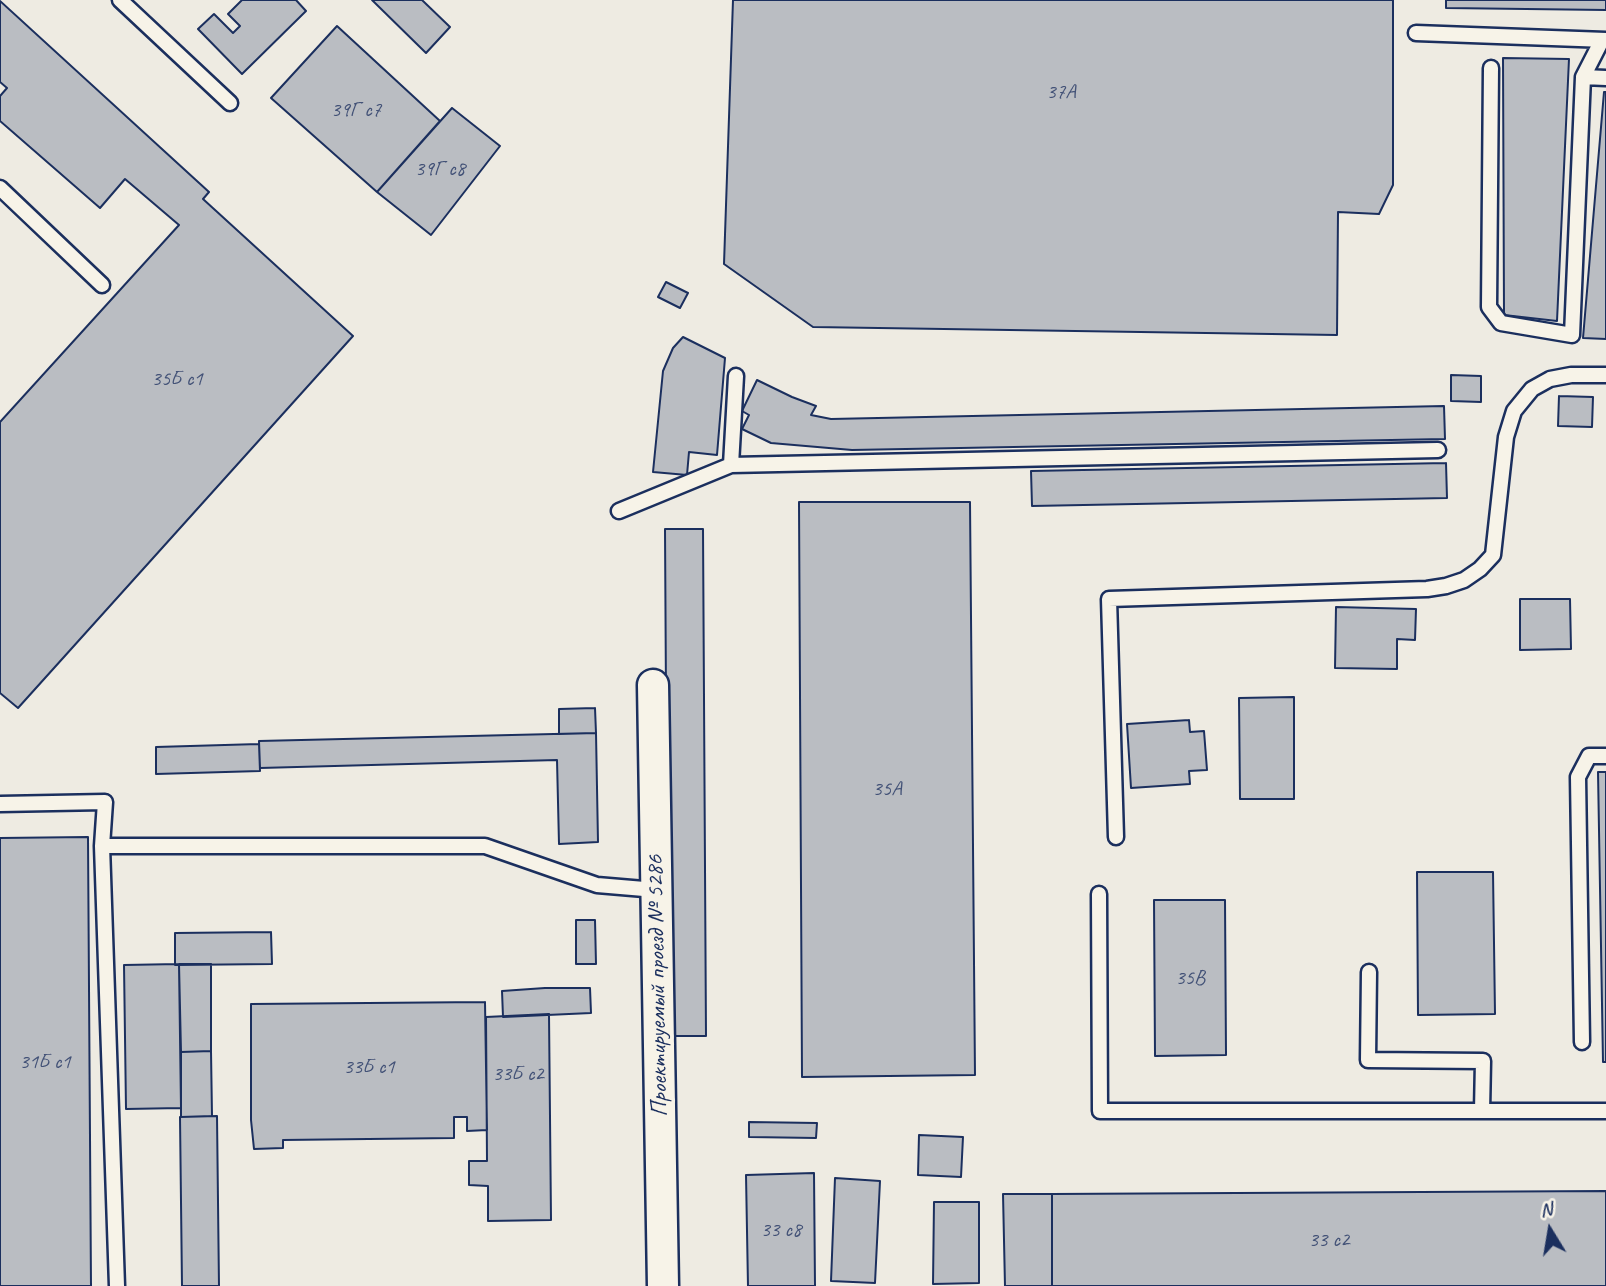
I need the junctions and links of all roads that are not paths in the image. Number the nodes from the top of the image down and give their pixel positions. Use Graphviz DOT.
graph roads {
  1 [pos="120,0"];
  2 [pos="1416,33"];
  3 [pos="1604,40"];
  4 [pos="1491,68"];
  5 [pos="1583,77"];
  6 [pos="1606,78"];
  7 [pos="230,103"];
  8 [pos="0,188"];
  9 [pos="102,285"];
  10 [pos="1606,375"];
  11 [pos="736,376"];
  12 [pos="1438,450"];
  13 [pos="731,465"];
  14 [pos="619,511"];
  15 [pos="653,685"];
  16 [pos="1606,756"];
  17 [pos="0,804"];
  18 [pos="1116,837"];
  19 [pos="102,846"];
  20 [pos="656,890"];
  21 [pos="1099,894"];
  22 [pos="1369,971"];
  23 [pos="1582,1042"];
  24 [pos="1482,1111"];
  25 [pos="1606,1111"];
  26 [pos="117,1286"];
  27 [pos="663,1286"];
  1 -- 7 [label="lane"];
  2 -- 3 [label="lane"];
  3 -- 5 [label="lane"];
  4 -- 5 [label="lane"];
  5 -- 6 [label="lane"];
  8 -- 9 [label="lane"];
  10 -- 18 [label="lane"];
  11 -- 13 [label="lane"];
  12 -- 13 [label="lane"];
  13 -- 14 [label="lane"];
  15 -- 20 [label="street, Проектируемый проезд № 5286"];
  16 -- 23 [label="lane"];
  17 -- 19 [label="lane"];
  19 -- 20 [label="lane"];
  19 -- 26 [label="lane"];
  20 -- 27 [label="street, Проектируемый проезд № 5286"];
  21 -- 24 [label="lane"];
  22 -- 24 [label="lane"];
  24 -- 25 [label="lane"];
}
